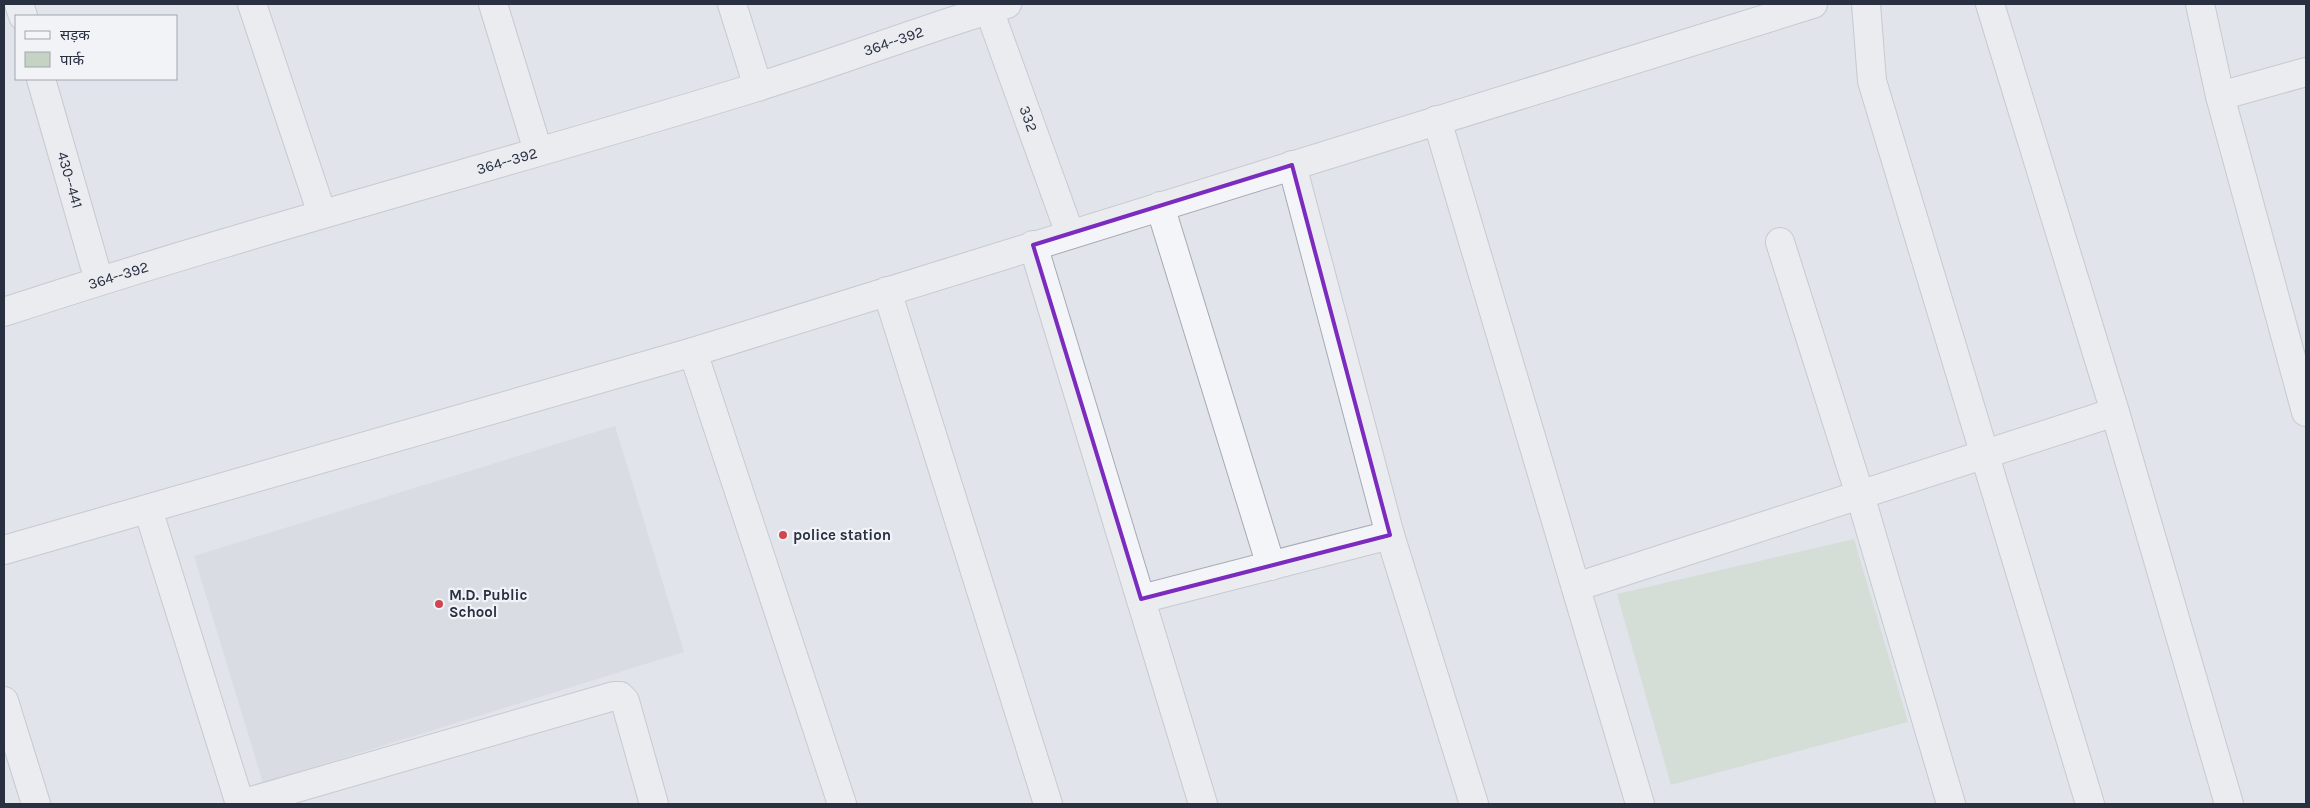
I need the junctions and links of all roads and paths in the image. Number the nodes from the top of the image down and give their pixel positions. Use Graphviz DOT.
graph roads {
  1 [pos="252,4"];
  2 [pos="493,4"];
  3 [pos="732,4"];
  4 [pos="1813,4"];
  5 [pos="1866,4"];
  6 [pos="1990,4"];
  7 [pos="2200,4"];
  8 [pos="994,6"];
  9 [pos="1774,9"];
  10 [pos="2306,72"];
  11 [pos="41,80"];
  12 [pos="758,87"];
  13 [pos="2220,96"];
  14 [pos="1437,120"];
  15 [pos="538,151"];
  16 [pos="1292,165"];
  17 [pos="1160,206"];
  18 [pos="322,214"];
  19 [pos="1070,234"];
  20 [pos="1780,242"];
  21 [pos="1034,245"];
  22 [pos="99,281"];
  23 [pos="887,291"];
  24 [pos="4,312"];
  25 [pos="693,352"];
  26 [pos="2115,412"];
  27 [pos="2306,412"];
  28 [pos="1984,455"];
  29 [pos="1860,495"];
  30 [pos="148,509"];
  31 [pos="1390,535"];
  32 [pos="4,550"];
  33 [pos="1271,566"];
  34 [pos="1576,587"];
  35 [pos="1141,599"];
  36 [pos="4,701"];
  37 [pos="10,749"];
  38 [pos="36,804"];
  39 [pos="240,804"];
  40 [pos="654,804"];
  41 [pos="842,804"];
  42 [pos="1048,804"];
  43 [pos="1203,804"];
  44 [pos="1474,804"];
  45 [pos="1640,804"];
  46 [pos="1951,804"];
  47 [pos="2090,804"];
  48 [pos="2229,804"];
  1 -- 18 [label="street"];
  2 -- 15 [label="street"];
  3 -- 12 [label="street"];
  4 -- 9 [label="street"];
  5 -- 28 [label="street"];
  6 -- 26 [label="street"];
  7 -- 13 [label="street"];
  8 -- 12 [label="street, 364--392"];
  8 -- 19 [label="street, 332"];
  9 -- 14 [label="street"];
  10 -- 13 [label="street"];
  11 -- 22 [label="street, 430--441"];
  12 -- 15 [label="street, 364--392"];
  13 -- 27 [label="street"];
  14 -- 16 [label="street"];
  14 -- 34 [label="street"];
  15 -- 18 [label="street, 364--392"];
  16 -- 17 [label="street"];
  16 -- 31 [label="street"];
  17 -- 19 [label="street"];
  17 -- 33 [label="street"];
  18 -- 22 [label="street, 364--392"];
  19 -- 21 [label="street"];
  20 -- 29 [label="street"];
  21 -- 23 [label="street"];
  21 -- 35 [label="street"];
  22 -- 24 [label="street, 364--392"];
  23 -- 25 [label="street"];
  23 -- 42 [label="street"];
  25 -- 30 [label="street"];
  25 -- 41 [label="street"];
  26 -- 28 [label="street"];
  26 -- 48 [label="street"];
  28 -- 29 [label="street"];
  28 -- 47 [label="street"];
  29 -- 34 [label="street"];
  29 -- 46 [label="street"];
  30 -- 32 [label="street"];
  30 -- 39 [label="street"];
  31 -- 33 [label="street"];
  31 -- 44 [label="street"];
  33 -- 35 [label="street"];
  34 -- 45 [label="street"];
  35 -- 43 [label="street"];
  36 -- 37 [label="street"];
  37 -- 38 [label="street"];
  39 -- 40 [label="street"];
}
